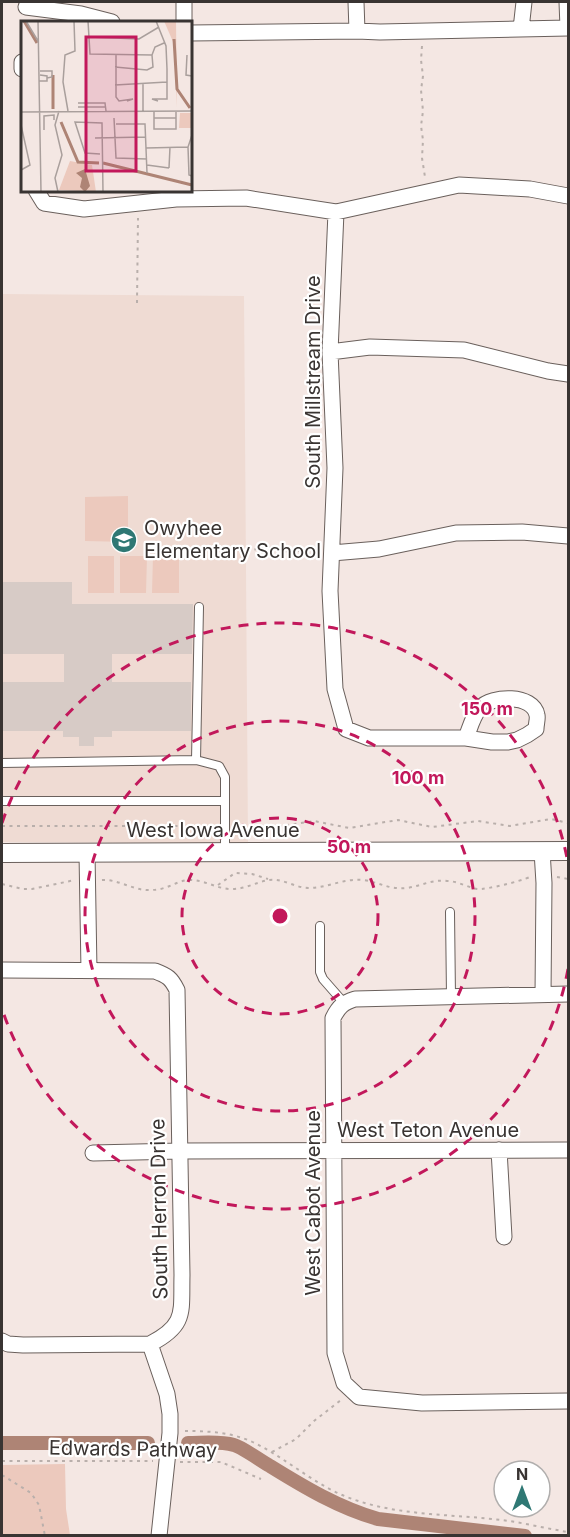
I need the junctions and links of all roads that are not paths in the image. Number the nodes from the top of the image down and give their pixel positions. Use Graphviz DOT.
graph roads {
  1 [pos="184,2"];
  2 [pos="356,2"];
  3 [pos="524,2"];
  4 [pos="567,2"];
  5 [pos="26,10"];
  6 [pos="108,21"];
  7 [pos="184,21"];
  8 [pos="568,28"];
  9 [pos="521,29"];
  10 [pos="357,31"];
  11 [pos="192,33"];
  12 [pos="568,196"];
  13 [pos="40,197"];
  14 [pos="336,212"];
  15 [pos="330,352"];
  16 [pos="568,374"];
  17 [pos="568,536"];
  18 [pos="332,553"];
  19 [pos="199,607"];
  20 [pos="466,738"];
  21 [pos="196,760"];
  22 [pos="2,763"];
  23 [pos="2,801"];
  24 [pos="225,801"];
  25 [pos="542,851"];
  26 [pos="568,851"];
  27 [pos="225,852"];
  28 [pos="2,853"];
  29 [pos="87,853"];
  30 [pos="450,912"];
  31 [pos="320,926"];
  32 [pos="2,970"];
  33 [pos="89,971"];
  34 [pos="568,994"];
  35 [pos="543,995"];
  36 [pos="451,997"];
  37 [pos="344,1003"];
  38 [pos="568,1149"];
  39 [pos="499,1150"];
  40 [pos="180,1151"];
  41 [pos="333,1151"];
  42 [pos="93,1153"];
  43 [pos="504,1237"];
  44 [pos="2,1341"];
  45 [pos="150,1344"];
  46 [pos="568,1401"];
  47 [pos="159,1536"];
  1 -- 7 [label="street"];
  2 -- 10 [label="street"];
  3 -- 9 [label="street"];
  4 -- 8 [label="street"];
  5 -- 6 [label="street"];
  8 -- 9 [label="street"];
  9 -- 10 [label="street"];
  10 -- 11 [label="street"];
  12 -- 14 [label="street"];
  13 -- 14 [label="street"];
  14 -- 15 [label="street, South Millstream Drive"];
  15 -- 16 [label="street"];
  15 -- 18 [label="street, South Millstream Drive"];
  17 -- 18 [label="street"];
  18 -- 20 [label="street, South Millstream Drive"];
  19 -- 21 [label="lane"];
  21 -- 22 [label="lane"];
  21 -- 24 [label="lane"];
  23 -- 24 [label="lane"];
  24 -- 27 [label="lane"];
  25 -- 26 [label="street, West Iowa Avenue"];
  25 -- 27 [label="street, West Iowa Avenue"];
  25 -- 35 [label="street"];
  27 -- 29 [label="street, West Iowa Avenue"];
  28 -- 29 [label="street, West Iowa Avenue"];
  29 -- 33 [label="street"];
  30 -- 36 [label="lane"];
  31 -- 37 [label="lane"];
  32 -- 33 [label="street"];
  33 -- 40 [label="street, South Herron Drive"];
  34 -- 35 [label="street"];
  35 -- 36 [label="street"];
  36 -- 37 [label="street"];
  37 -- 41 [label="street, West Cabot Avenue"];
  38 -- 39 [label="street, West Teton Avenue"];
  39 -- 41 [label="street, West Teton Avenue"];
  39 -- 43 [label="street"];
  40 -- 41 [label="street, West Teton Avenue"];
  40 -- 42 [label="street, West Teton Avenue"];
  40 -- 45 [label="street, South Herron Drive"];
  41 -- 46 [label="street, West Cabot Avenue"];
  44 -- 45 [label="street"];
  45 -- 47 [label="street"];
}
